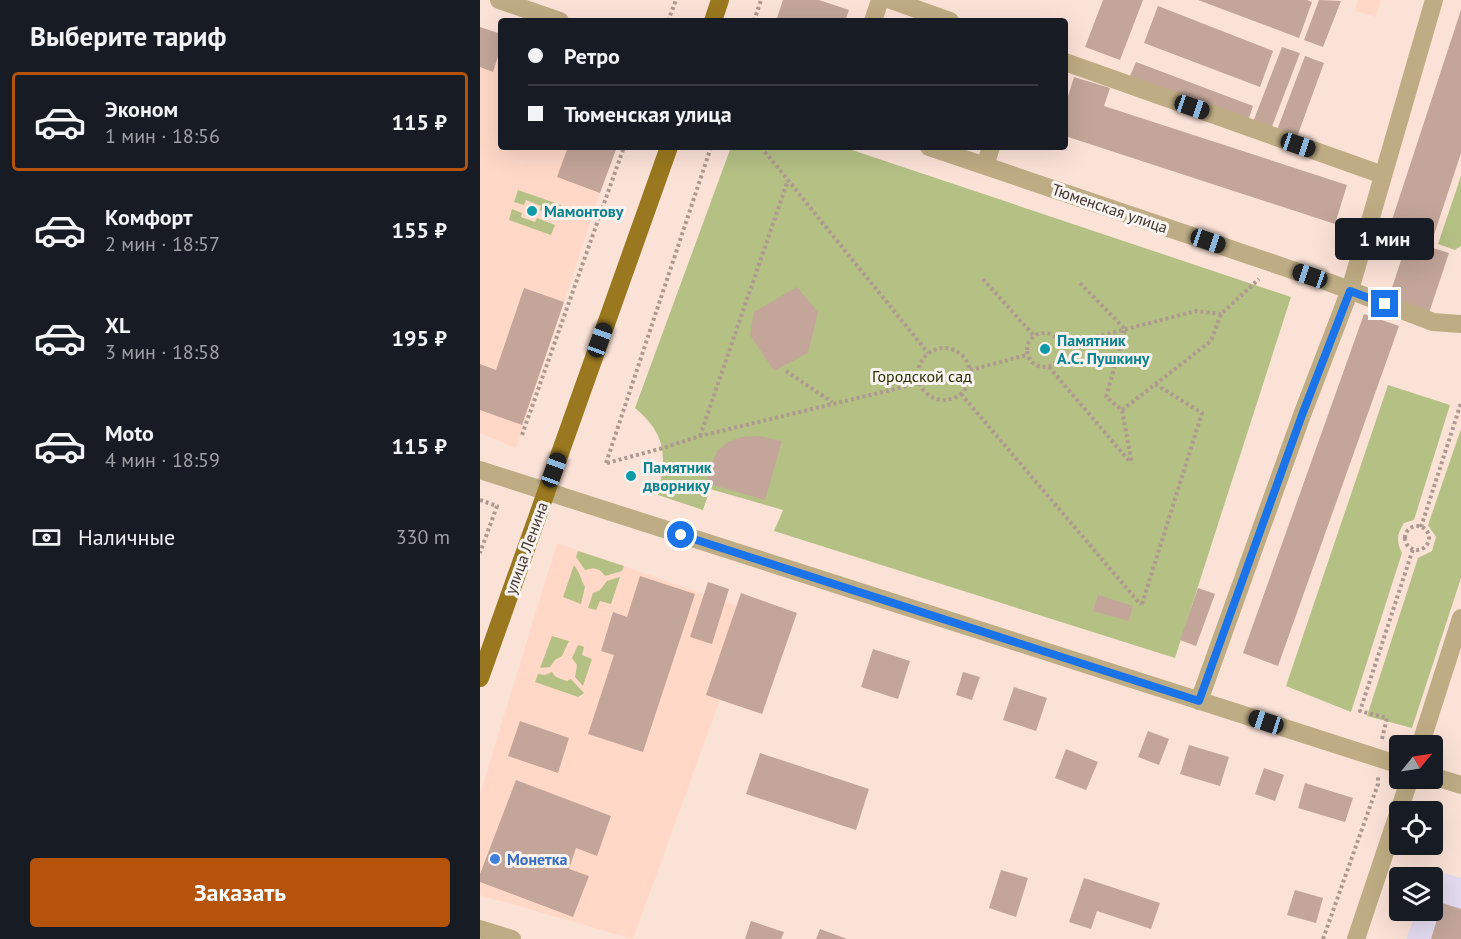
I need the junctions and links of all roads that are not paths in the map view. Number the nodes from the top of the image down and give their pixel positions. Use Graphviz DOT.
graph roads {
  1 [pos="499,0"];
  2 [pos="720,0"];
  3 [pos="880,0"];
  4 [pos="891,0"];
  5 [pos="1434,0"];
  6 [pos="551,18"];
  7 [pos="714,18"];
  8 [pos="874,18"];
  9 [pos="942,18"];
  10 [pos="1068,63"];
  11 [pos="668,150"];
  12 [pos="938,150"];
  13 [pos="990,150"];
  14 [pos="985,166"];
  15 [pos="1383,175"];
  16 [pos="1350,291"];
  17 [pos="1461,324"];
  18 [pos="480,470"];
  19 [pos="546,492"];
  20 [pos="1461,618"];
  21 [pos="480,678"];
  22 [pos="1199,701"];
  23 [pos="1424,735"];
  24 [pos="1389,762"];
  25 [pos="1443,779"];
  26 [pos="1461,784"];
  27 [pos="1406,789"];
  28 [pos="480,929"];
  29 [pos="512,939"];
  30 [pos="1356,939"];
  1 -- 6 [label="street"];
  2 -- 7 [label="main road"];
  3 -- 8 [label="street"];
  4 -- 9 [label="street"];
  5 -- 15 [label="street"];
  10 -- 15 [label="street"];
  11 -- 19 [label="main road, улица Ленина"];
  12 -- 14 [label="street, Тюменская улица"];
  13 -- 14 [label="street"];
  14 -- 16 [label="street, Тюменская улица"];
  15 -- 16 [label="street"];
  16 -- 17 [label="street, Тюменская улица"];
  16 -- 22 [label="street"];
  18 -- 19 [label="street"];
  19 -- 21 [label="main road, улица Ленина"];
  19 -- 22 [label="street"];
  20 -- 23 [label="street"];
  22 -- 24 [label="street"];
  25 -- 26 [label="street"];
  27 -- 30 [label="street"];
  28 -- 29 [label="street"];
}
